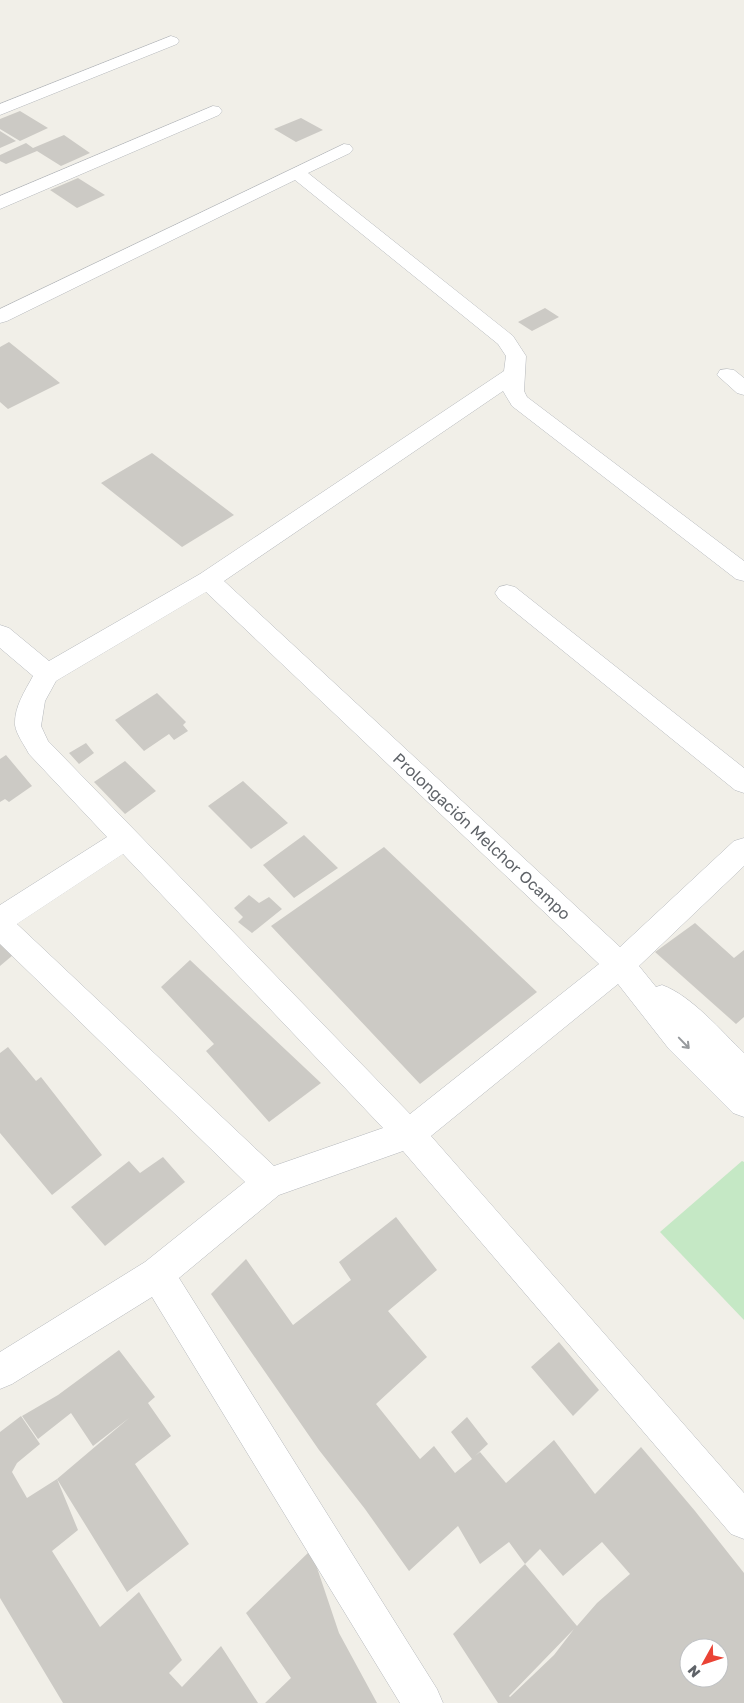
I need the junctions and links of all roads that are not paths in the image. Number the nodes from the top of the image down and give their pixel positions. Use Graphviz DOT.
graph roads {
  1 [pos="171,41"];
  2 [pos="0,110"];
  3 [pos="214,111"];
  4 [pos="344,149"];
  5 [pos="296,173"];
  6 [pos="0,203"];
  7 [pos="0,317"];
  8 [pos="515,373"];
  9 [pos="727,375"];
  10 [pos="744,388"];
  11 [pos="744,574"];
  12 [pos="208,580"];
  13 [pos="507,593"];
  14 [pos="0,634"];
  15 [pos="47,674"];
  16 [pos="744,783"];
  17 [pos="125,839"];
  18 [pos="744,849"];
  19 [pos="0,920"];
  20 [pos="0,926"];
  21 [pos="620,964"];
  22 [pos="744,1074"];
  23 [pos="744,1103"];
  24 [pos="408,1134"];
  25 [pos="269,1183"];
  26 [pos="157,1274"];
  27 [pos="0,1372"];
  28 [pos="744,1521"];
  29 [pos="423,1703"];
  1 -- 2 [label="street"];
  3 -- 6 [label="street"];
  4 -- 5 [label="street"];
  5 -- 7 [label="street"];
  5 -- 8 [label="street"];
  8 -- 11 [label="street"];
  8 -- 12 [label="street"];
  9 -- 10 [label="street"];
  12 -- 15 [label="street"];
  12 -- 21 [label="street, Prolongación Melchor Ocampo"];
  13 -- 16 [label="street"];
  14 -- 15 [label="street"];
  15 -- 17 [label="street"];
  17 -- 19 [label="street"];
  17 -- 24 [label="street"];
  18 -- 21 [label="street"];
  20 -- 25 [label="street"];
  21 -- 22 [label="street"];
  21 -- 23 [label="street, Prolongación Melchor Ocampo, one-way"];
  21 -- 24 [label="street"];
  24 -- 25 [label="street"];
  24 -- 28 [label="street"];
  25 -- 26 [label="street"];
  26 -- 27 [label="street"];
  26 -- 29 [label="street"];
}
